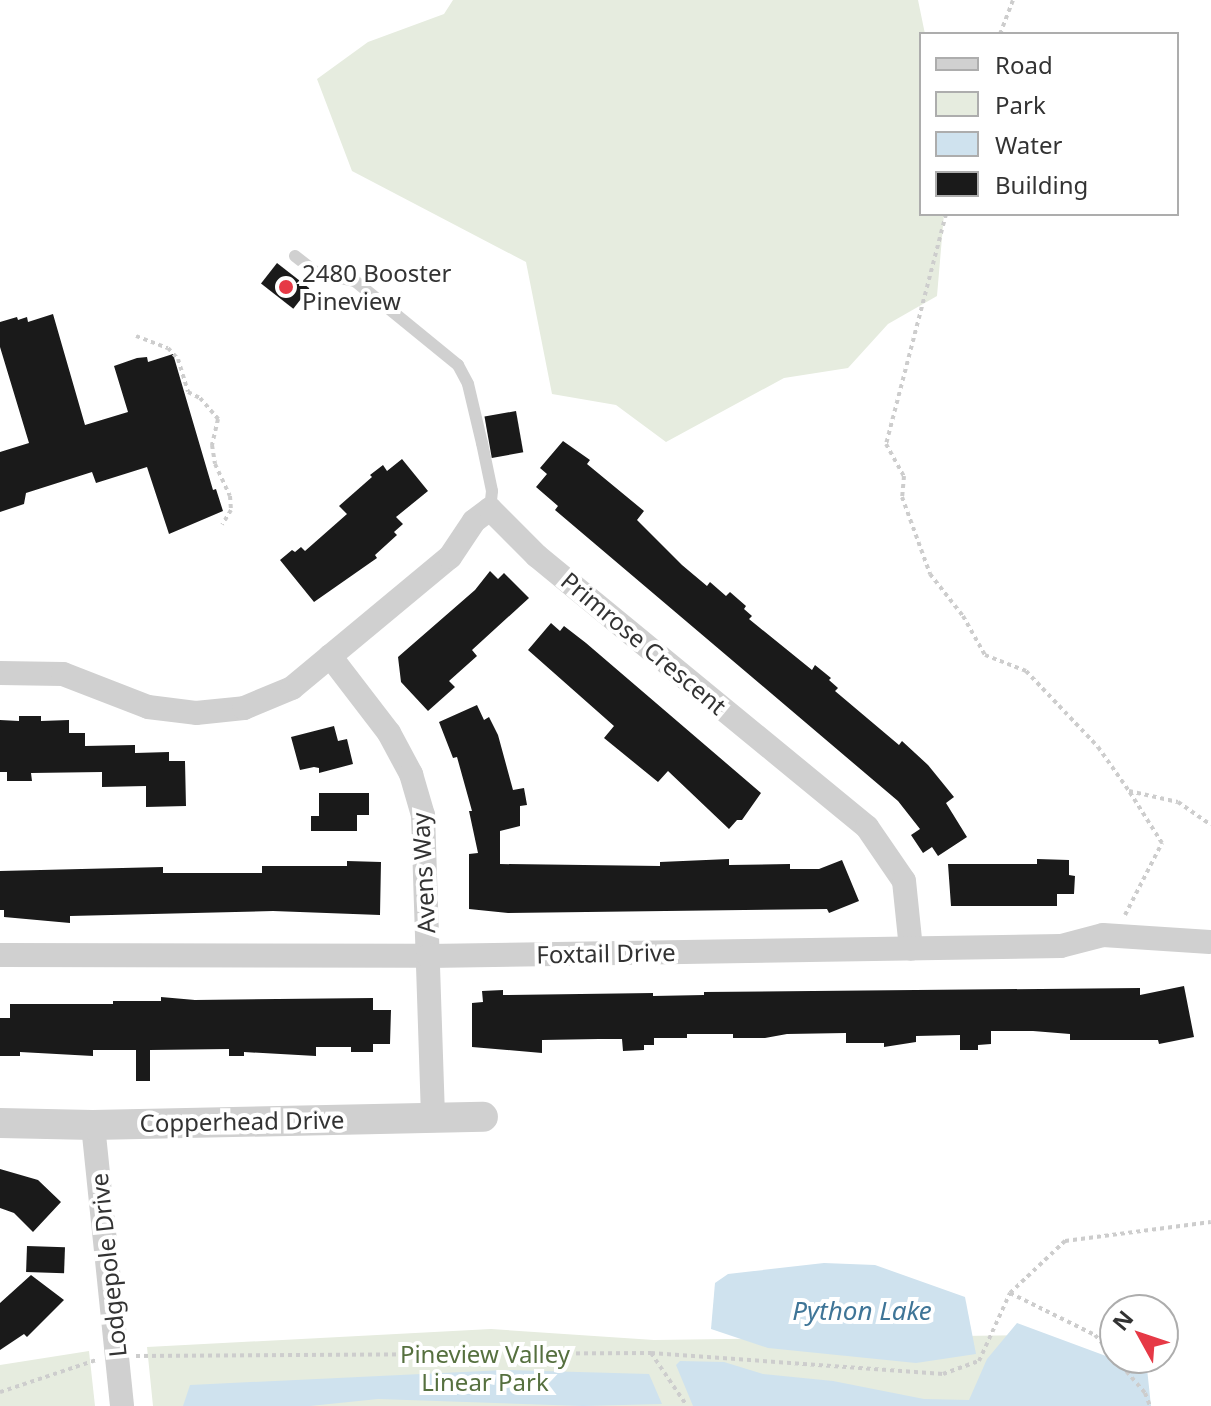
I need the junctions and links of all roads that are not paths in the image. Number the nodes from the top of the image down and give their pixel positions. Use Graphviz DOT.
graph roads {
  1 [pos="295,256"];
  2 [pos="490,509"];
  3 [pos="330,656"];
  4 [pos="0,673"];
  5 [pos="1210,942"];
  6 [pos="911,949"];
  7 [pos="0,955"];
  8 [pos="428,956"];
  9 [pos="433,1117"];
  10 [pos="483,1117"];
  11 [pos="0,1123"];
  12 [pos="93,1125"];
  13 [pos="122,1406"];
  1 -- 2 [label="lane"];
  2 -- 3 [label="street"];
  2 -- 6 [label="street, Primrose Crescent"];
  3 -- 4 [label="street"];
  3 -- 8 [label="street, Avens Way"];
  5 -- 6 [label="street, Foxtail Drive"];
  6 -- 8 [label="street, Foxtail Drive"];
  7 -- 8 [label="street, Foxtail Drive"];
  8 -- 9 [label="street, Avens Way"];
  9 -- 10 [label="street, Copperhead Drive"];
  9 -- 12 [label="street, Copperhead Drive"];
  11 -- 12 [label="street, Copperhead Drive"];
  12 -- 13 [label="street, Lodgepole Drive"];
}
